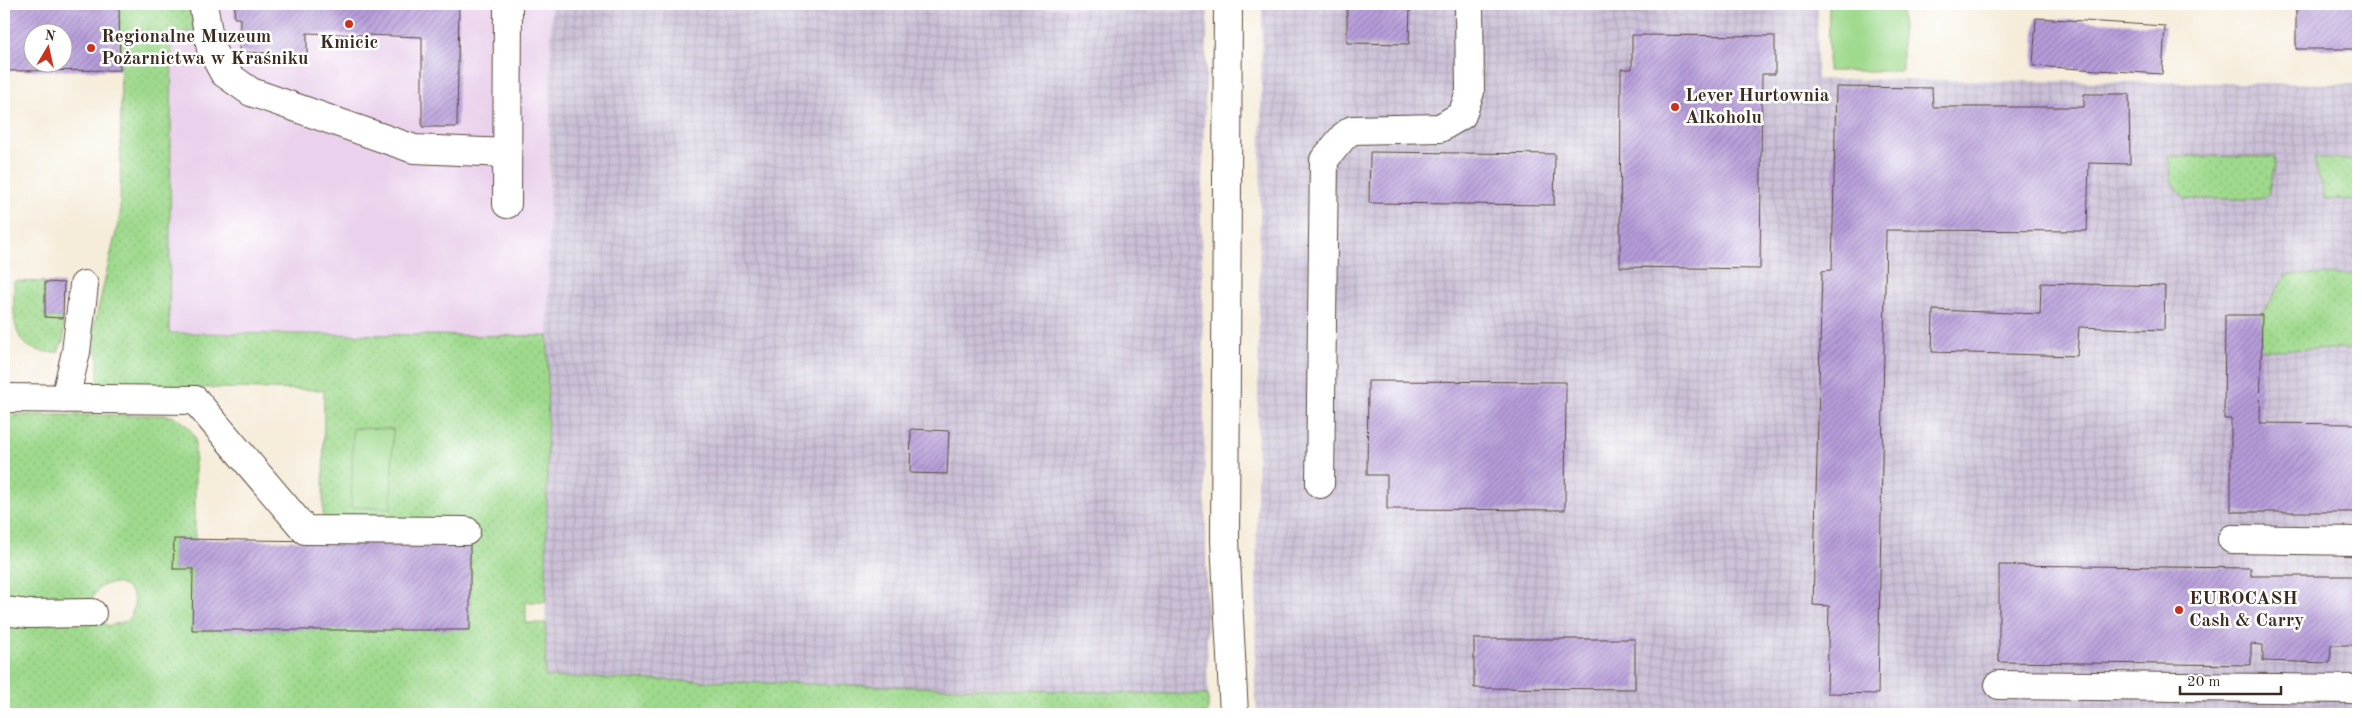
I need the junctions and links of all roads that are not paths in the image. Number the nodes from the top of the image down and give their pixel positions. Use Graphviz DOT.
graph roads {
  1 [pos="203,4"];
  2 [pos="508,4"];
  3 [pos="1228,4"];
  4 [pos="1469,4"];
  5 [pos="507,153"];
  6 [pos="507,204"];
  7 [pos="84,285"];
  8 [pos="4,398"];
  9 [pos="65,399"];
  10 [pos="1320,484"];
  11 [pos="466,531"];
  12 [pos="2232,539"];
  13 [pos="2358,541"];
  14 [pos="4,611"];
  15 [pos="92,614"];
  16 [pos="1999,685"];
  17 [pos="2358,689"];
  18 [pos="1234,714"];
  1 -- 5 [label="street"];
  2 -- 5 [label="street"];
  3 -- 18 [label="street"];
  4 -- 10 [label="street"];
  5 -- 6 [label="street"];
  7 -- 9 [label="street"];
  8 -- 9 [label="street"];
  9 -- 11 [label="street"];
  12 -- 13 [label="street"];
  14 -- 15 [label="street"];
  16 -- 17 [label="street"];
}
